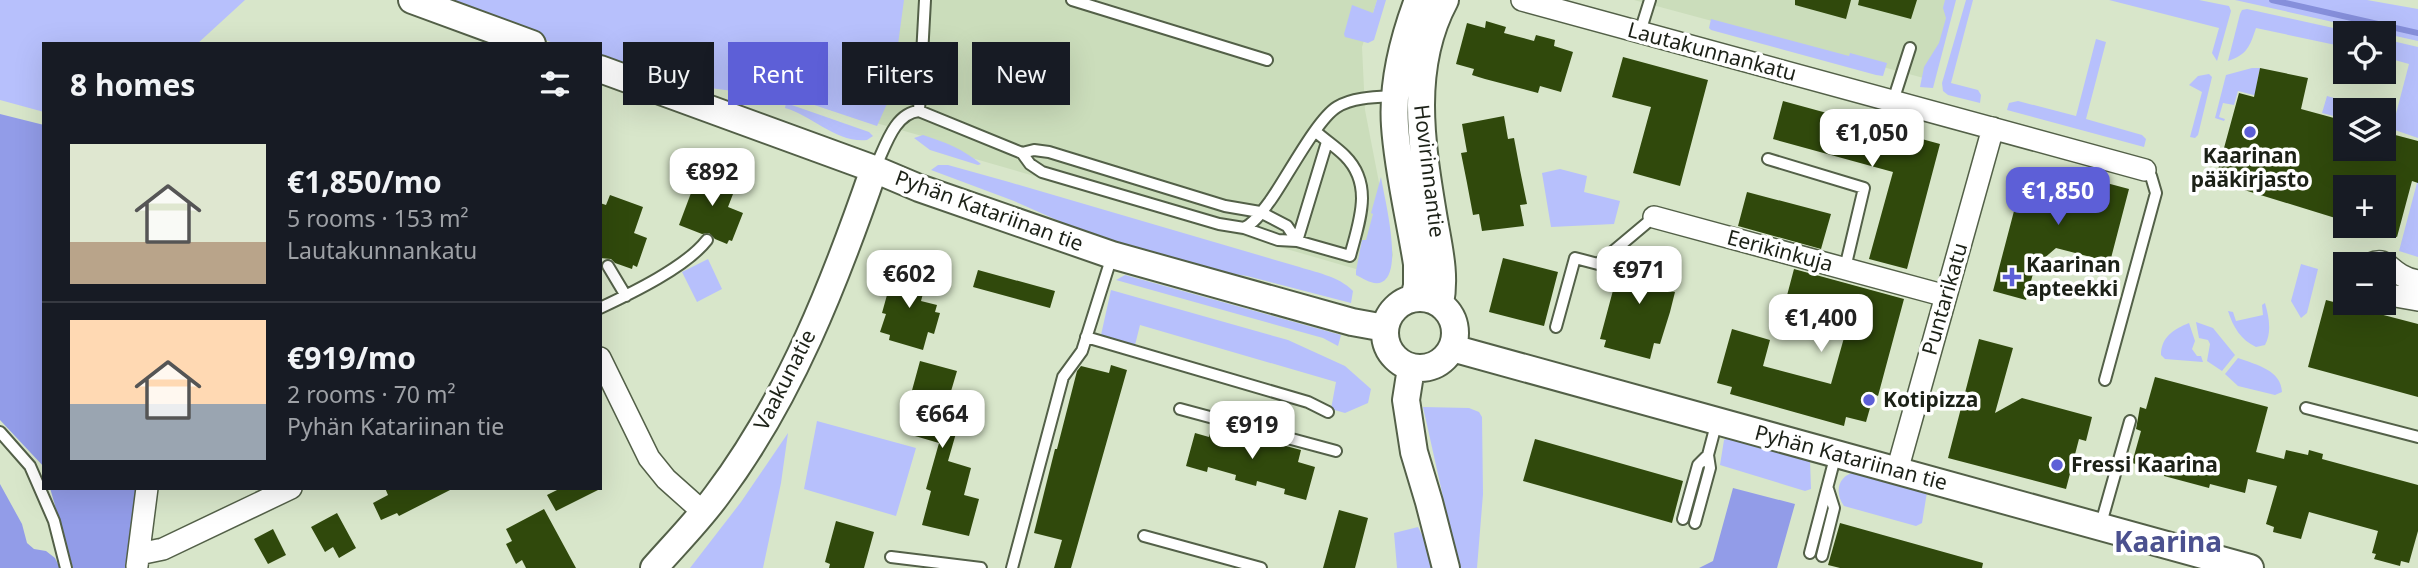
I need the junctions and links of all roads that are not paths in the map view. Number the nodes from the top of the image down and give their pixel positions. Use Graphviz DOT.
graph roads {
  1 [pos="412,0"];
  2 [pos="925,0"];
  3 [pos="1072,0"];
  4 [pos="1418,0"];
  5 [pos="1445,0"];
  6 [pos="1522,0"];
  7 [pos="1650,0"];
  8 [pos="1640,32"];
  9 [pos="527,42"];
  10 [pos="1910,48"];
  11 [pos="1267,60"];
  12 [pos="602,70"];
  13 [pos="1407,95"];
  14 [pos="1894,101"];
  15 [pos="919,111"];
  16 [pos="1993,128"];
  17 [pos="1315,131"];
  18 [pos="1327,142"];
  19 [pos="1022,153"];
  20 [pos="1768,159"];
  21 [pos="874,169"];
  22 [pos="2146,170"];
  23 [pos="1260,212"];
  24 [pos="1654,217"];
  25 [pos="1244,228"];
  26 [pos="707,240"];
  27 [pos="1297,241"];
  28 [pos="1112,255"];
  29 [pos="608,266"];
  30 [pos="1845,268"];
  31 [pos="2396,271"];
  32 [pos="2418,281"];
  33 [pos="626,296"];
  34 [pos="1946,296"];
  35 [pos="2396,296"];
  36 [pos="1414,298"];
  37 [pos="2418,300"];
  38 [pos="1440,304"];
  39 [pos="602,307"];
  40 [pos="1556,327"];
  41 [pos="1385,328"];
  42 [pos="1086,337"];
  43 [pos="1452,348"];
  44 [pos="602,362"];
  45 [pos="1411,368"];
  46 [pos="2105,380"];
  47 [pos="2306,408"];
  48 [pos="1180,409"];
  49 [pos="1328,412"];
  50 [pos="1717,421"];
  51 [pos="2130,421"];
  52 [pos="0,432"];
  53 [pos="2418,437"];
  54 [pos="1336,451"];
  55 [pos="1836,454"];
  56 [pos="1708,455"];
  57 [pos="1897,471"];
  58 [pos="147,490"];
  59 [pos="287,490"];
  60 [pos="703,512"];
  61 [pos="1683,519"];
  62 [pos="1695,523"];
  63 [pos="2100,527"];
  64 [pos="1144,536"];
  65 [pos="1816,555"];
  66 [pos="891,557"];
  67 [pos="138,561"];
  68 [pos="66,568"];
  69 [pos="654,568"];
  70 [pos="981,568"];
  71 [pos="1012,568"];
  72 [pos="1261,568"];
  73 [pos="1446,568"];
  74 [pos="2250,568"];
  1 -- 9 [label="street"];
  2 -- 15 [label="lane"];
  3 -- 11 [label="lane"];
  4 -- 13 [label="street, Hovirinnantie"];
  5 -- 13 [label="street, Hovirinnantie"];
  6 -- 8 [label="street, Lautakunnankatu"];
  7 -- 8 [label="lane"];
  8 -- 14 [label="street, Lautakunnankatu"];
  10 -- 14 [label="lane"];
  12 -- 21 [label="street, Pyhän Katariinan tie"];
  13 -- 17 [label="lane"];
  13 -- 36 [label="street, Hovirinnantie"];
  13 -- 38 [label="street, Hovirinnantie"];
  14 -- 16 [label="street, Lautakunnankatu"];
  15 -- 19 [label="lane"];
  15 -- 21 [label="lane"];
  16 -- 22 [label="street, Lautakunnankatu"];
  16 -- 34 [label="street, Puntarikatu"];
  17 -- 18 [label="lane"];
  17 -- 23 [label="lane"];
  18 -- 27 [label="lane"];
  18 -- 27 [label="lane"];
  19 -- 23 [label="lane"];
  19 -- 25 [label="lane"];
  20 -- 30 [label="lane"];
  21 -- 28 [label="street, Pyhän Katariinan tie"];
  21 -- 60 [label="street, Vaakunatie"];
  22 -- 46 [label="lane"];
  23 -- 25 [label="lane"];
  23 -- 27 [label="lane"];
  24 -- 30 [label="street, Eerikinkuja"];
  24 -- 40 [label="lane"];
  25 -- 27 [label="lane"];
  26 -- 33 [label="lane"];
  28 -- 41 [label="street, Pyhän Katariinan tie"];
  28 -- 42 [label="lane"];
  29 -- 33 [label="lane"];
  30 -- 34 [label="street, Eerikinkuja"];
  31 -- 32 [label="street"];
  33 -- 39 [label="lane"];
  34 -- 57 [label="street, Puntarikatu"];
  35 -- 37 [label="street"];
  36 -- 38 [label="street"];
  36 -- 41 [label="street"];
  38 -- 43 [label="street"];
  41 -- 45 [label="street"];
  42 -- 49 [label="lane"];
  42 -- 71 [label="lane"];
  43 -- 45 [label="street"];
  43 -- 50 [label="street, Pyhän Katariinan tie"];
  44 -- 60 [label="street"];
  45 -- 73 [label="street"];
  47 -- 53 [label="lane"];
  48 -- 54 [label="lane"];
  50 -- 55 [label="street, Pyhän Katariinan tie"];
  50 -- 56 [label="lane"];
  51 -- 63 [label="lane"];
  52 -- 68 [label="lane"];
  55 -- 57 [label="street, Pyhän Katariinan tie"];
  55 -- 65 [label="lane"];
  56 -- 61 [label="lane"];
  56 -- 62 [label="lane"];
  57 -- 63 [label="street, Pyhän Katariinan tie"];
  58 -- 67 [label="street"];
  59 -- 67 [label="street"];
  60 -- 69 [label="street, Vaakunatie"];
  63 -- 74 [label="street, Pyhän Katariinan tie"];
  64 -- 72 [label="lane"];
  66 -- 70 [label="lane"];
}
